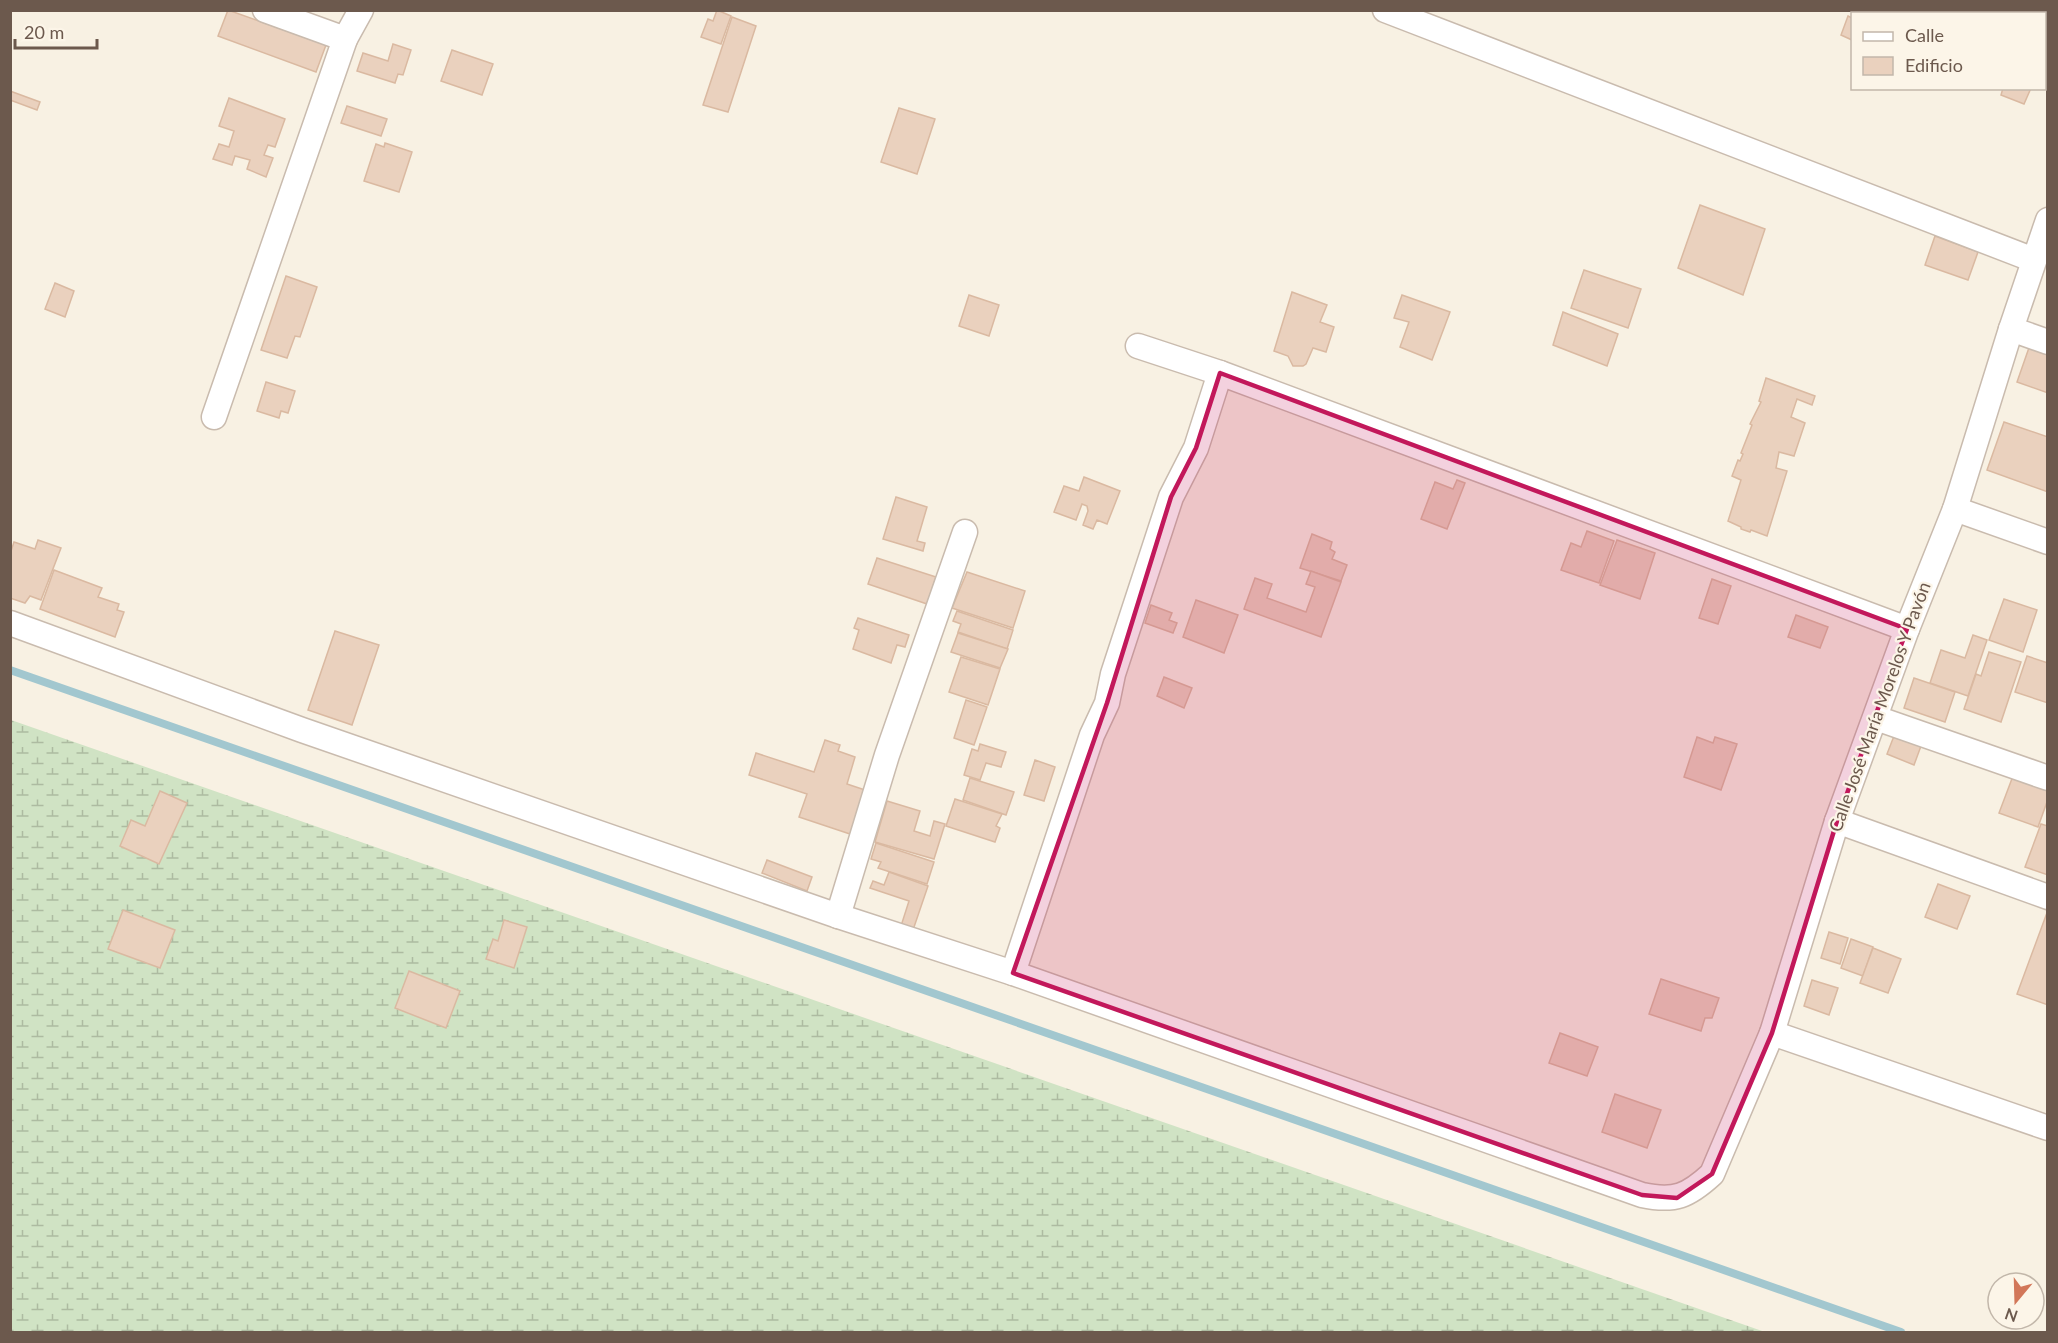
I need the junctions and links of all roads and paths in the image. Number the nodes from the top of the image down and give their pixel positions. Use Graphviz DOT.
graph roads {
  1 [pos="266,10"];
  2 [pos="361,10"];
  3 [pos="1385,10"];
  4 [pos="345,39"];
  5 [pos="2048,220"];
  6 [pos="2034,260"];
  7 [pos="2011,329"];
  8 [pos="2048,342"];
  9 [pos="1138,345"];
  10 [pos="1220,373"];
  11 [pos="214,417"];
  12 [pos="1955,508"];
  13 [pos="965,532"];
  14 [pos="2048,542"];
  15 [pos="10,623"];
  16 [pos="1907,629"];
  17 [pos="1876,718"];
  18 [pos="2048,778"];
  19 [pos="1838,821"];
  20 [pos="2048,897"];
  21 [pos="838,916"];
  22 [pos="1013,974"];
  23 [pos="1772,1032"];
  24 [pos="2048,1128"];
  1 -- 4 [label="street"];
  2 -- 4 [label="street"];
  3 -- 6 [label="street"];
  4 -- 11 [label="street"];
  5 -- 6 [label="street, Calle José María Morelos Y Pavón"];
  6 -- 7 [label="street, Calle José María Morelos Y Pavón"];
  7 -- 8 [label="street"];
  7 -- 12 [label="street, Calle José María Morelos Y Pavón"];
  9 -- 10 [label="street"];
  10 -- 16 [label="street"];
  10 -- 22 [label="street"];
  12 -- 14 [label="street"];
  12 -- 16 [label="street, Calle José María Morelos Y Pavón"];
  13 -- 21 [label="street"];
  15 -- 21 [label="street"];
  16 -- 17 [label="street, Calle José María Morelos Y Pavón"];
  17 -- 18 [label="street"];
  17 -- 19 [label="street, Calle José María Morelos Y Pavón"];
  19 -- 20 [label="street"];
  19 -- 23 [label="street, Calle José María Morelos Y Pavón"];
  21 -- 22 [label="street"];
  22 -- 23 [label="street, Calle José María Morelos Y Pavón"];
  23 -- 24 [label="street"];
}
